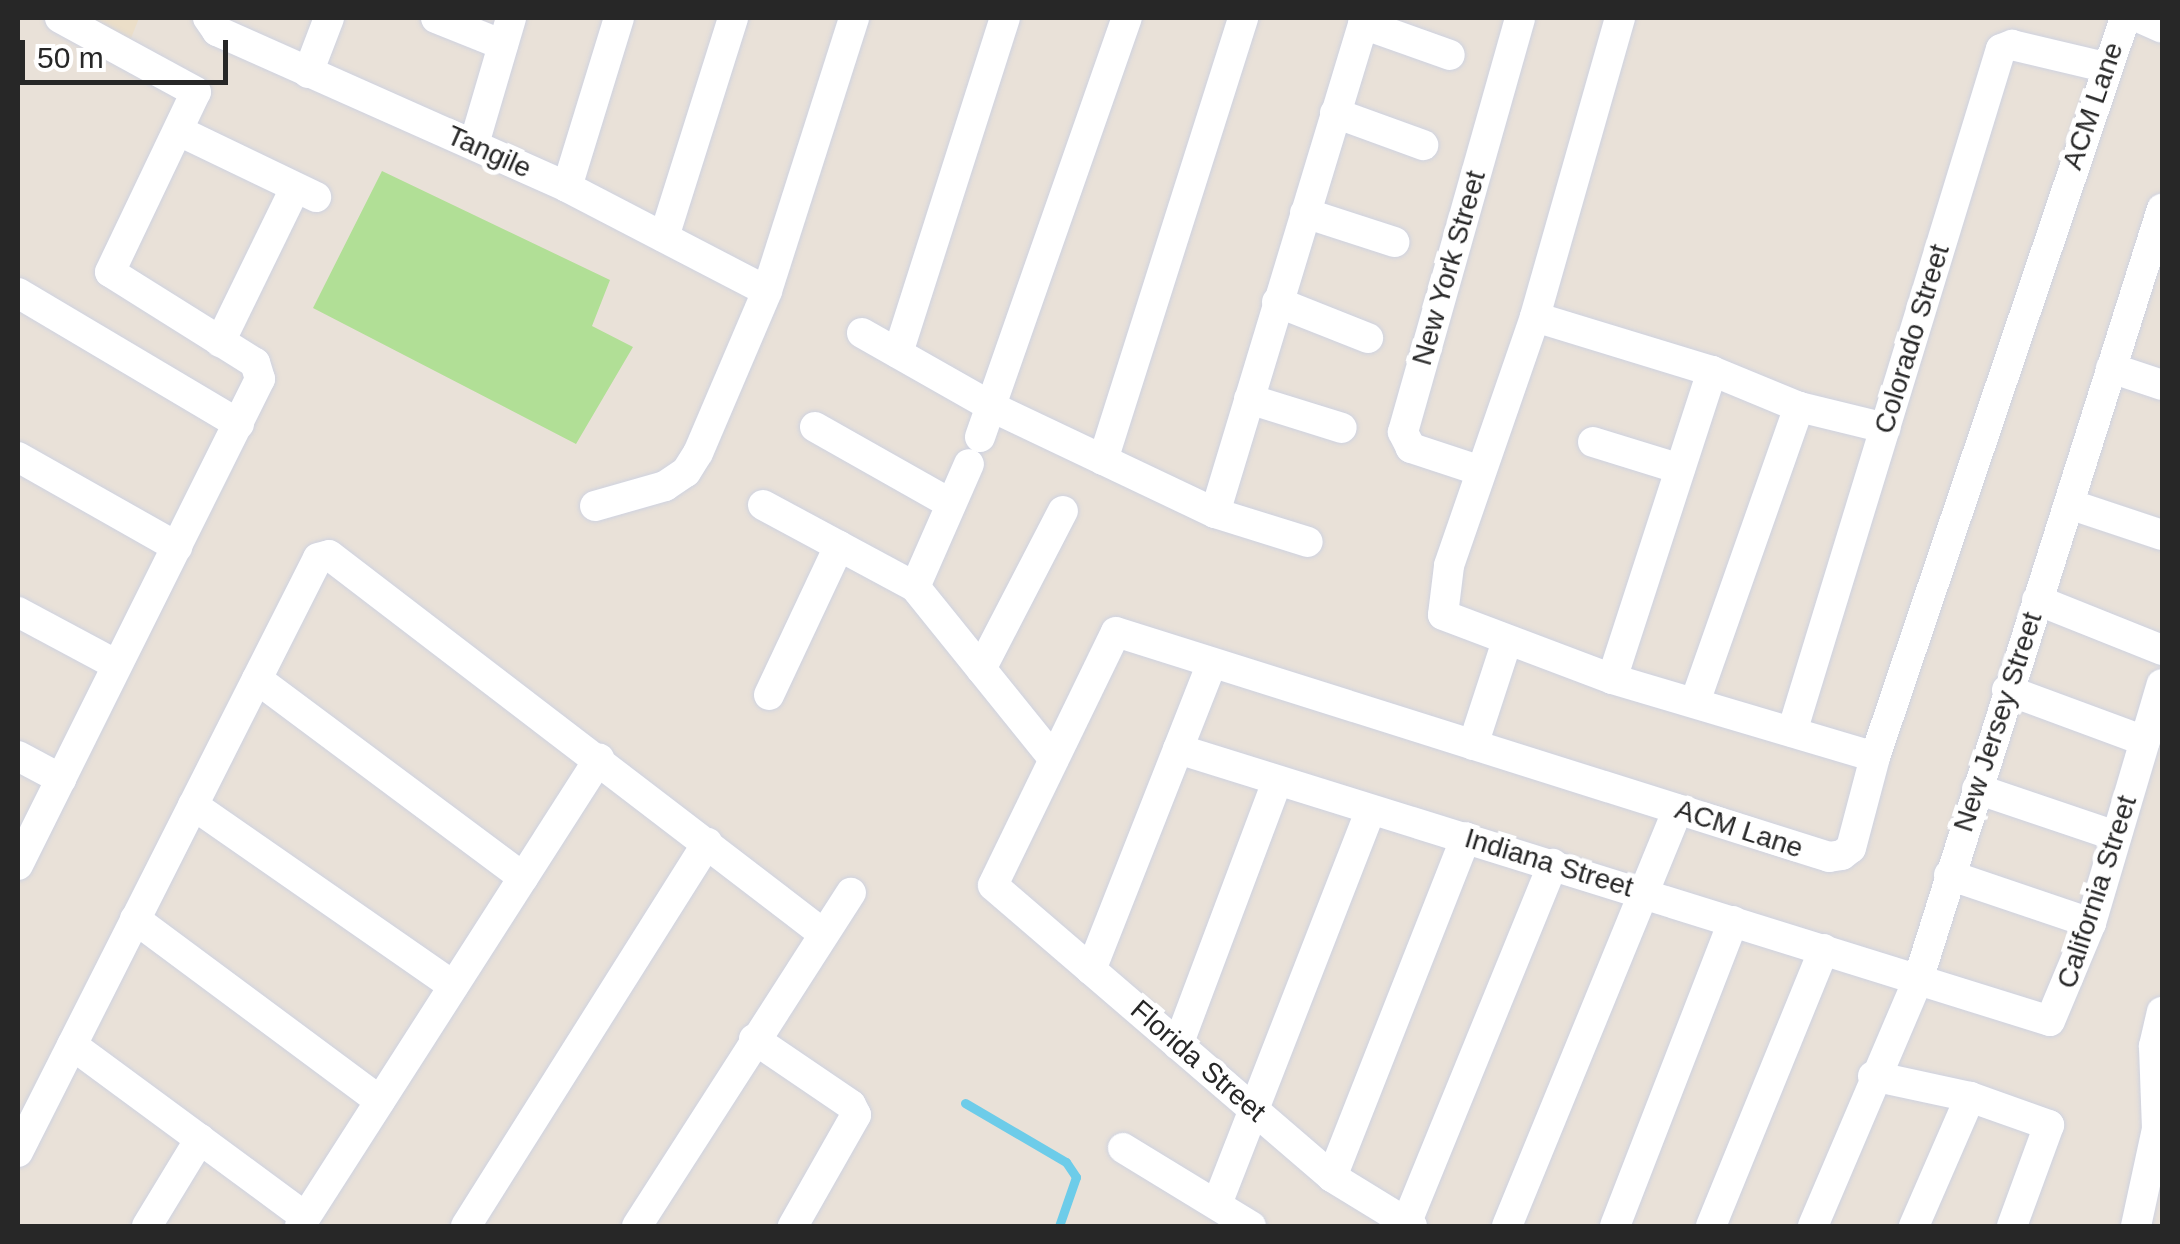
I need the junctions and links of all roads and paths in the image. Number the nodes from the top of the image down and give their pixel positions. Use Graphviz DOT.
graph roads {
  1 [pos="60,18"];
  2 [pos="328,18"];
  3 [pos="436,18"];
  4 [pos="619,18"];
  5 [pos="733,18"];
  6 [pos="854,18"];
  7 [pos="1005,18"];
  8 [pos="1127,18"];
  9 [pos="1242,18"];
  10 [pos="1520,18"];
  11 [pos="1620,18"];
  12 [pos="2125,18"];
  13 [pos="2140,18"];
  14 [pos="208,20"];
  15 [pos="1364,21"];
  16 [pos="2162,28"];
  17 [pos="507,31"];
  18 [pos="1450,55"];
  19 [pos="2105,68"];
  20 [pos="308,73"];
  21 [pos="1334,113"];
  22 [pos="182,132"];
  23 [pos="474,144"];
  24 [pos="1423,144"];
  25 [pos="567,187"];
  26 [pos="2162,209"];
  27 [pos="1305,213"];
  28 [pos="664,237"];
  29 [pos="1394,242"];
  30 [pos="2156,245"];
  31 [pos="767,291"];
  32 [pos="18,292"];
  33 [pos="1277,302"];
  34 [pos="1535,316"];
  35 [pos="862,333"];
  36 [pos="1368,338"];
  37 [pos="220,342"];
  38 [pos="898,353"];
  39 [pos="2112,368"];
  40 [pos="1712,371"];
  41 [pos="2162,386"];
  42 [pos="1249,399"];
  43 [pos="1799,407"];
  44 [pos="994,408"];
  45 [pos="239,424"];
  46 [pos="815,427"];
  47 [pos="1342,428"];
  48 [pos="1885,428"];
  49 [pos="1593,442"];
  50 [pos="18,456"];
  51 [pos="1103,460"];
  52 [pos="1680,469"];
  53 [pos="1478,470"];
  54 [pos="763,504"];
  55 [pos="951,504"];
  56 [pos="2069,504"];
  57 [pos="596,506"];
  58 [pos="1063,512"];
  59 [pos="1214,514"];
  60 [pos="2162,535"];
  61 [pos="1308,542"];
  62 [pos="839,546"];
  63 [pos="176,547"];
  64 [pos="915,587"];
  65 [pos="2037,600"];
  66 [pos="18,612"];
  67 [pos="1506,642"];
  68 [pos="2162,650"];
  69 [pos="1212,663"];
  70 [pos="117,665"];
  71 [pos="981,669"];
  72 [pos="257,679"];
  73 [pos="1612,679"];
  74 [pos="2162,684"];
  75 [pos="2007,690"];
  76 [pos="769,695"];
  77 [pos="1695,702"];
  78 [pos="1792,732"];
  79 [pos="2145,740"];
  80 [pos="1473,745"];
  81 [pos="1178,750"];
  82 [pos="18,756"];
  83 [pos="1876,757"];
  84 [pos="599,759"];
  85 [pos="1054,759"];
  86 [pos="61,778"];
  87 [pos="1277,780"];
  88 [pos="1977,789"];
  89 [pos="193,805"];
  90 [pos="1371,810"];
  91 [pos="1678,810"];
  92 [pos="2116,836"];
  93 [pos="1466,837"];
  94 [pos="706,843"];
  95 [pos="1553,864"];
  96 [pos="18,865"];
  97 [pos="1949,876"];
  98 [pos="523,878"];
  99 [pos="992,884"];
  100 [pos="850,893"];
  101 [pos="1645,894"];
  102 [pos="136,919"];
  103 [pos="1733,921"];
  104 [pos="2090,923"];
  105 [pos="822,932"];
  106 [pos="1824,949"];
  107 [pos="1092,970"];
  108 [pos="1918,980"];
  109 [pos="453,986"];
  110 [pos="2162,1016"];
  111 [pos="754,1039"];
  112 [pos="72,1044"];
  113 [pos="1178,1044"];
  114 [pos="1873,1076"];
  115 [pos="1970,1097"];
  116 [pos="380,1100"];
  117 [pos="1254,1110"];
  118 [pos="2160,1130"];
  119 [pos="200,1139"];
  120 [pos="1123,1148"];
  121 [pos="18,1152"];
  122 [pos="1332,1176"];
  123 [pos="1218,1204"];
  124 [pos="2148,1215"];
  125 [pos="302,1222"];
  126 [pos="146,1226"];
  127 [pos="466,1226"];
  128 [pos="637,1226"];
  129 [pos="793,1226"];
  130 [pos="1251,1226"];
  131 [pos="1409,1226"];
  132 [pos="1507,1226"];
  133 [pos="1615,1226"];
  134 [pos="1711,1226"];
  135 [pos="1813,1226"];
  136 [pos="1914,1226"];
  137 [pos="2012,1226"];
  1 -- 22 [label="street"];
  2 -- 20 [label="street"];
  3 -- 17 [label="street"];
  4 -- 25 [label="street"];
  5 -- 28 [label="street"];
  6 -- 31 [label="street"];
  7 -- 38 [label="street"];
  8 -- 44 [label="street"];
  9 -- 51 [label="street"];
  10 -- 53 [label="street, New York Street"];
  11 -- 34 [label="street"];
  12 -- 19 [label="street, ACM Lane"];
  13 -- 16 [label="street"];
  14 -- 20 [label="street, Tangile"];
  15 -- 18 [label="street"];
  15 -- 21 [label="street"];
  17 -- 23 [label="street"];
  19 -- 48 [label="street, Colorado Street"];
  19 -- 83 [label="street, ACM Lane"];
  20 -- 23 [label="street, Tangile"];
  21 -- 24 [label="street"];
  21 -- 27 [label="street"];
  22 -- 37 [label="street"];
  22 -- 37 [label="street"];
  23 -- 25 [label="street, Tangile"];
  25 -- 28 [label="street, Tangile"];
  26 -- 30 [label="street, New Jersey Street"];
  27 -- 29 [label="street"];
  27 -- 33 [label="street"];
  28 -- 31 [label="street, Tangile"];
  30 -- 39 [label="street, New Jersey Street"];
  31 -- 57 [label="street"];
  32 -- 45 [label="street"];
  33 -- 36 [label="street"];
  33 -- 42 [label="street"];
  34 -- 40 [label="street"];
  34 -- 53 [label="street"];
  35 -- 38 [label="street"];
  37 -- 45 [label="street"];
  38 -- 44 [label="street"];
  39 -- 41 [label="street"];
  39 -- 56 [label="street, New Jersey Street"];
  40 -- 43 [label="street"];
  40 -- 52 [label="street"];
  42 -- 47 [label="street"];
  42 -- 59 [label="street"];
  43 -- 48 [label="street"];
  43 -- 77 [label="street"];
  44 -- 51 [label="street"];
  44 -- 55 [label="street"];
  45 -- 63 [label="street"];
  46 -- 55 [label="street"];
  48 -- 78 [label="street, Colorado Street"];
  49 -- 52 [label="street"];
  50 -- 63 [label="street"];
  51 -- 59 [label="street"];
  52 -- 73 [label="street"];
  53 -- 67 [label="street"];
  54 -- 62 [label="street"];
  55 -- 64 [label="street"];
  56 -- 60 [label="street"];
  56 -- 65 [label="street, New Jersey Street"];
  58 -- 71 [label="street"];
  59 -- 61 [label="street"];
  62 -- 64 [label="street"];
  62 -- 76 [label="street"];
  63 -- 70 [label="street"];
  64 -- 71 [label="street"];
  65 -- 68 [label="street"];
  65 -- 75 [label="street, New Jersey Street"];
  66 -- 70 [label="street"];
  67 -- 73 [label="street"];
  67 -- 80 [label="street"];
  69 -- 80 [label="street, ACM Lane"];
  69 -- 81 [label="street"];
  69 -- 85 [label="street, ACM Lane"];
  70 -- 86 [label="street"];
  71 -- 85 [label="street"];
  72 -- 84 [label="street"];
  72 -- 89 [label="street"];
  72 -- 98 [label="street"];
  73 -- 77 [label="street"];
  74 -- 79 [label="street, California Street"];
  75 -- 79 [label="street"];
  75 -- 88 [label="street, New Jersey Street"];
  77 -- 78 [label="street"];
  78 -- 83 [label="street"];
  79 -- 92 [label="street, California Street"];
  80 -- 91 [label="street, ACM Lane"];
  81 -- 87 [label="street, Indiana Street"];
  81 -- 107 [label="street"];
  82 -- 86 [label="street"];
  83 -- 91 [label="street, ACM Lane"];
  84 -- 94 [label="street"];
  84 -- 98 [label="street"];
  85 -- 99 [label="street, ACM Lane"];
  86 -- 96 [label="street"];
  87 -- 90 [label="street, Indiana Street"];
  87 -- 113 [label="street"];
  88 -- 92 [label="street"];
  88 -- 97 [label="street, New Jersey Street"];
  89 -- 102 [label="street"];
  89 -- 109 [label="street"];
  90 -- 93 [label="street, Indiana Street"];
  90 -- 117 [label="street"];
  91 -- 101 [label="street"];
  92 -- 104 [label="street, California Street"];
  93 -- 95 [label="street, Indiana Street"];
  93 -- 122 [label="street"];
  94 -- 105 [label="street"];
  94 -- 127 [label="street"];
  95 -- 101 [label="street, Indiana Street"];
  95 -- 131 [label="street"];
  97 -- 104 [label="street"];
  97 -- 108 [label="street, New Jersey Street"];
  98 -- 109 [label="street"];
  99 -- 107 [label="street, Florida Street"];
  100 -- 105 [label="street"];
  101 -- 103 [label="street, Indiana Street"];
  101 -- 132 [label="street"];
  102 -- 112 [label="street"];
  102 -- 116 [label="street"];
  103 -- 106 [label="street, Indiana Street"];
  103 -- 133 [label="street"];
  104 -- 108 [label="street, California Street"];
  105 -- 111 [label="street"];
  106 -- 108 [label="street, Indiana Street"];
  106 -- 134 [label="street"];
  107 -- 113 [label="street, Florida Street"];
  108 -- 114 [label="street, New Jersey Street"];
  109 -- 116 [label="street"];
  110 -- 118 [label="street"];
  111 -- 128 [label="street"];
  111 -- 129 [label="street"];
  112 -- 119 [label="street"];
  112 -- 121 [label="street"];
  113 -- 117 [label="street, Florida Street"];
  114 -- 115 [label="street"];
  114 -- 135 [label="street, New Jersey Street"];
  115 -- 136 [label="street"];
  115 -- 137 [label="street"];
  116 -- 125 [label="street"];
  117 -- 122 [label="street, Florida Street"];
  117 -- 123 [label="street"];
  118 -- 124 [label="street"];
  119 -- 125 [label="street"];
  119 -- 126 [label="street"];
  120 -- 123 [label="street"];
  122 -- 131 [label="street, Florida Street"];
  123 -- 130 [label="street"];
}
